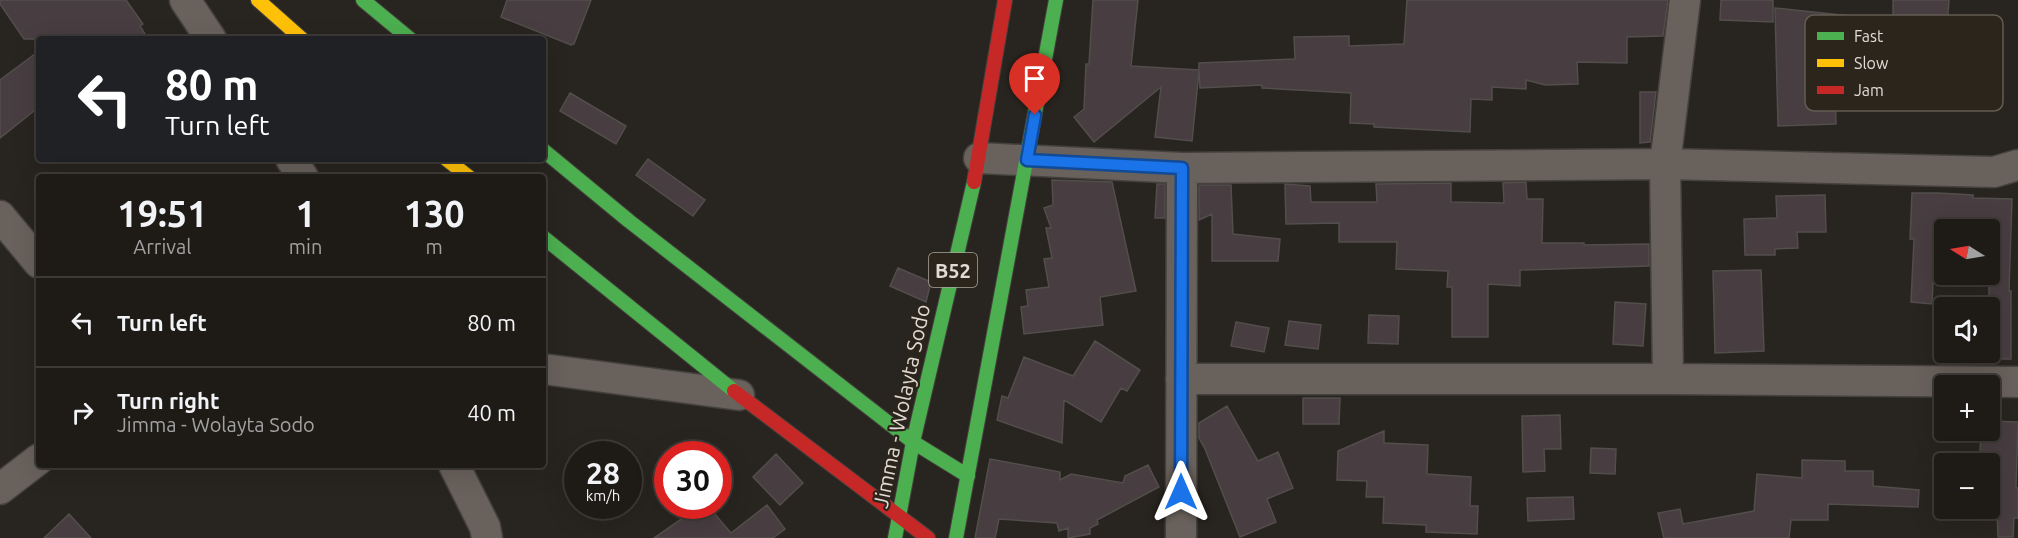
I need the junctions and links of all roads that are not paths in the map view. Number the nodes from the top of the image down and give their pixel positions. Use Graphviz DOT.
graph roads {
  1 [pos="185,0"];
  2 [pos="258,0"];
  3 [pos="363,0"];
  4 [pos="1005,0"];
  5 [pos="1056,0"];
  6 [pos="1685,0"];
  7 [pos="209,36"];
  8 [pos="299,36"];
  9 [pos="406,36"];
  10 [pos="546,152"];
  11 [pos="979,158"];
  12 [pos="1027,160"];
  13 [pos="450,162"];
  14 [pos="1665,164"];
  15 [pos="2018,165"];
  16 [pos="1182,168"];
  17 [pos="465,174"];
  18 [pos="0,216"];
  19 [pos="546,239"];
  20 [pos="36,259"];
  21 [pos="546,369"];
  22 [pos="1181,379"];
  23 [pos="1668,379"];
  24 [pos="2018,381"];
  25 [pos="739,395"];
  26 [pos="913,442"];
  27 [pos="36,461"];
  28 [pos="456,468"];
  29 [pos="968,476"];
  30 [pos="0,489"];
  31 [pos="898,516"];
  32 [pos="487,538"];
  33 [pos="895,538"];
  34 [pos="928,538"];
  35 [pos="956,538"];
  36 [pos="1181,538"];
  1 -- 7 [label="street"];
  2 -- 8 [label="main road"];
  3 -- 9 [label="main road"];
  4 -- 11 [label="main road, Jimma - Wolayta Sodo / B52"];
  5 -- 12 [label="main road, B52"];
  6 -- 14 [label="street"];
  10 -- 26 [label="main road"];
  11 -- 12 [label="street"];
  11 -- 26 [label="main road, Jimma - Wolayta Sodo / B52"];
  12 -- 16 [label="street"];
  12 -- 29 [label="main road, B52"];
  13 -- 17 [label="main road"];
  14 -- 15 [label="street"];
  14 -- 16 [label="street"];
  14 -- 23 [label="street"];
  16 -- 22 [label="street"];
  18 -- 20 [label="street"];
  19 -- 25 [label="main road"];
  21 -- 25 [label="street"];
  22 -- 23 [label="street"];
  22 -- 36 [label="street"];
  23 -- 24 [label="street"];
  25 -- 31 [label="main road"];
  26 -- 29 [label="main road"];
  26 -- 31 [label="main road, Jimma - Wolayta Sodo / B52"];
  27 -- 30 [label="street"];
  28 -- 32 [label="street"];
  29 -- 35 [label="main road, B52"];
  31 -- 33 [label="main road, Jimma - Wolayta Sodo / B52"];
  31 -- 34 [label="main road"];
}
